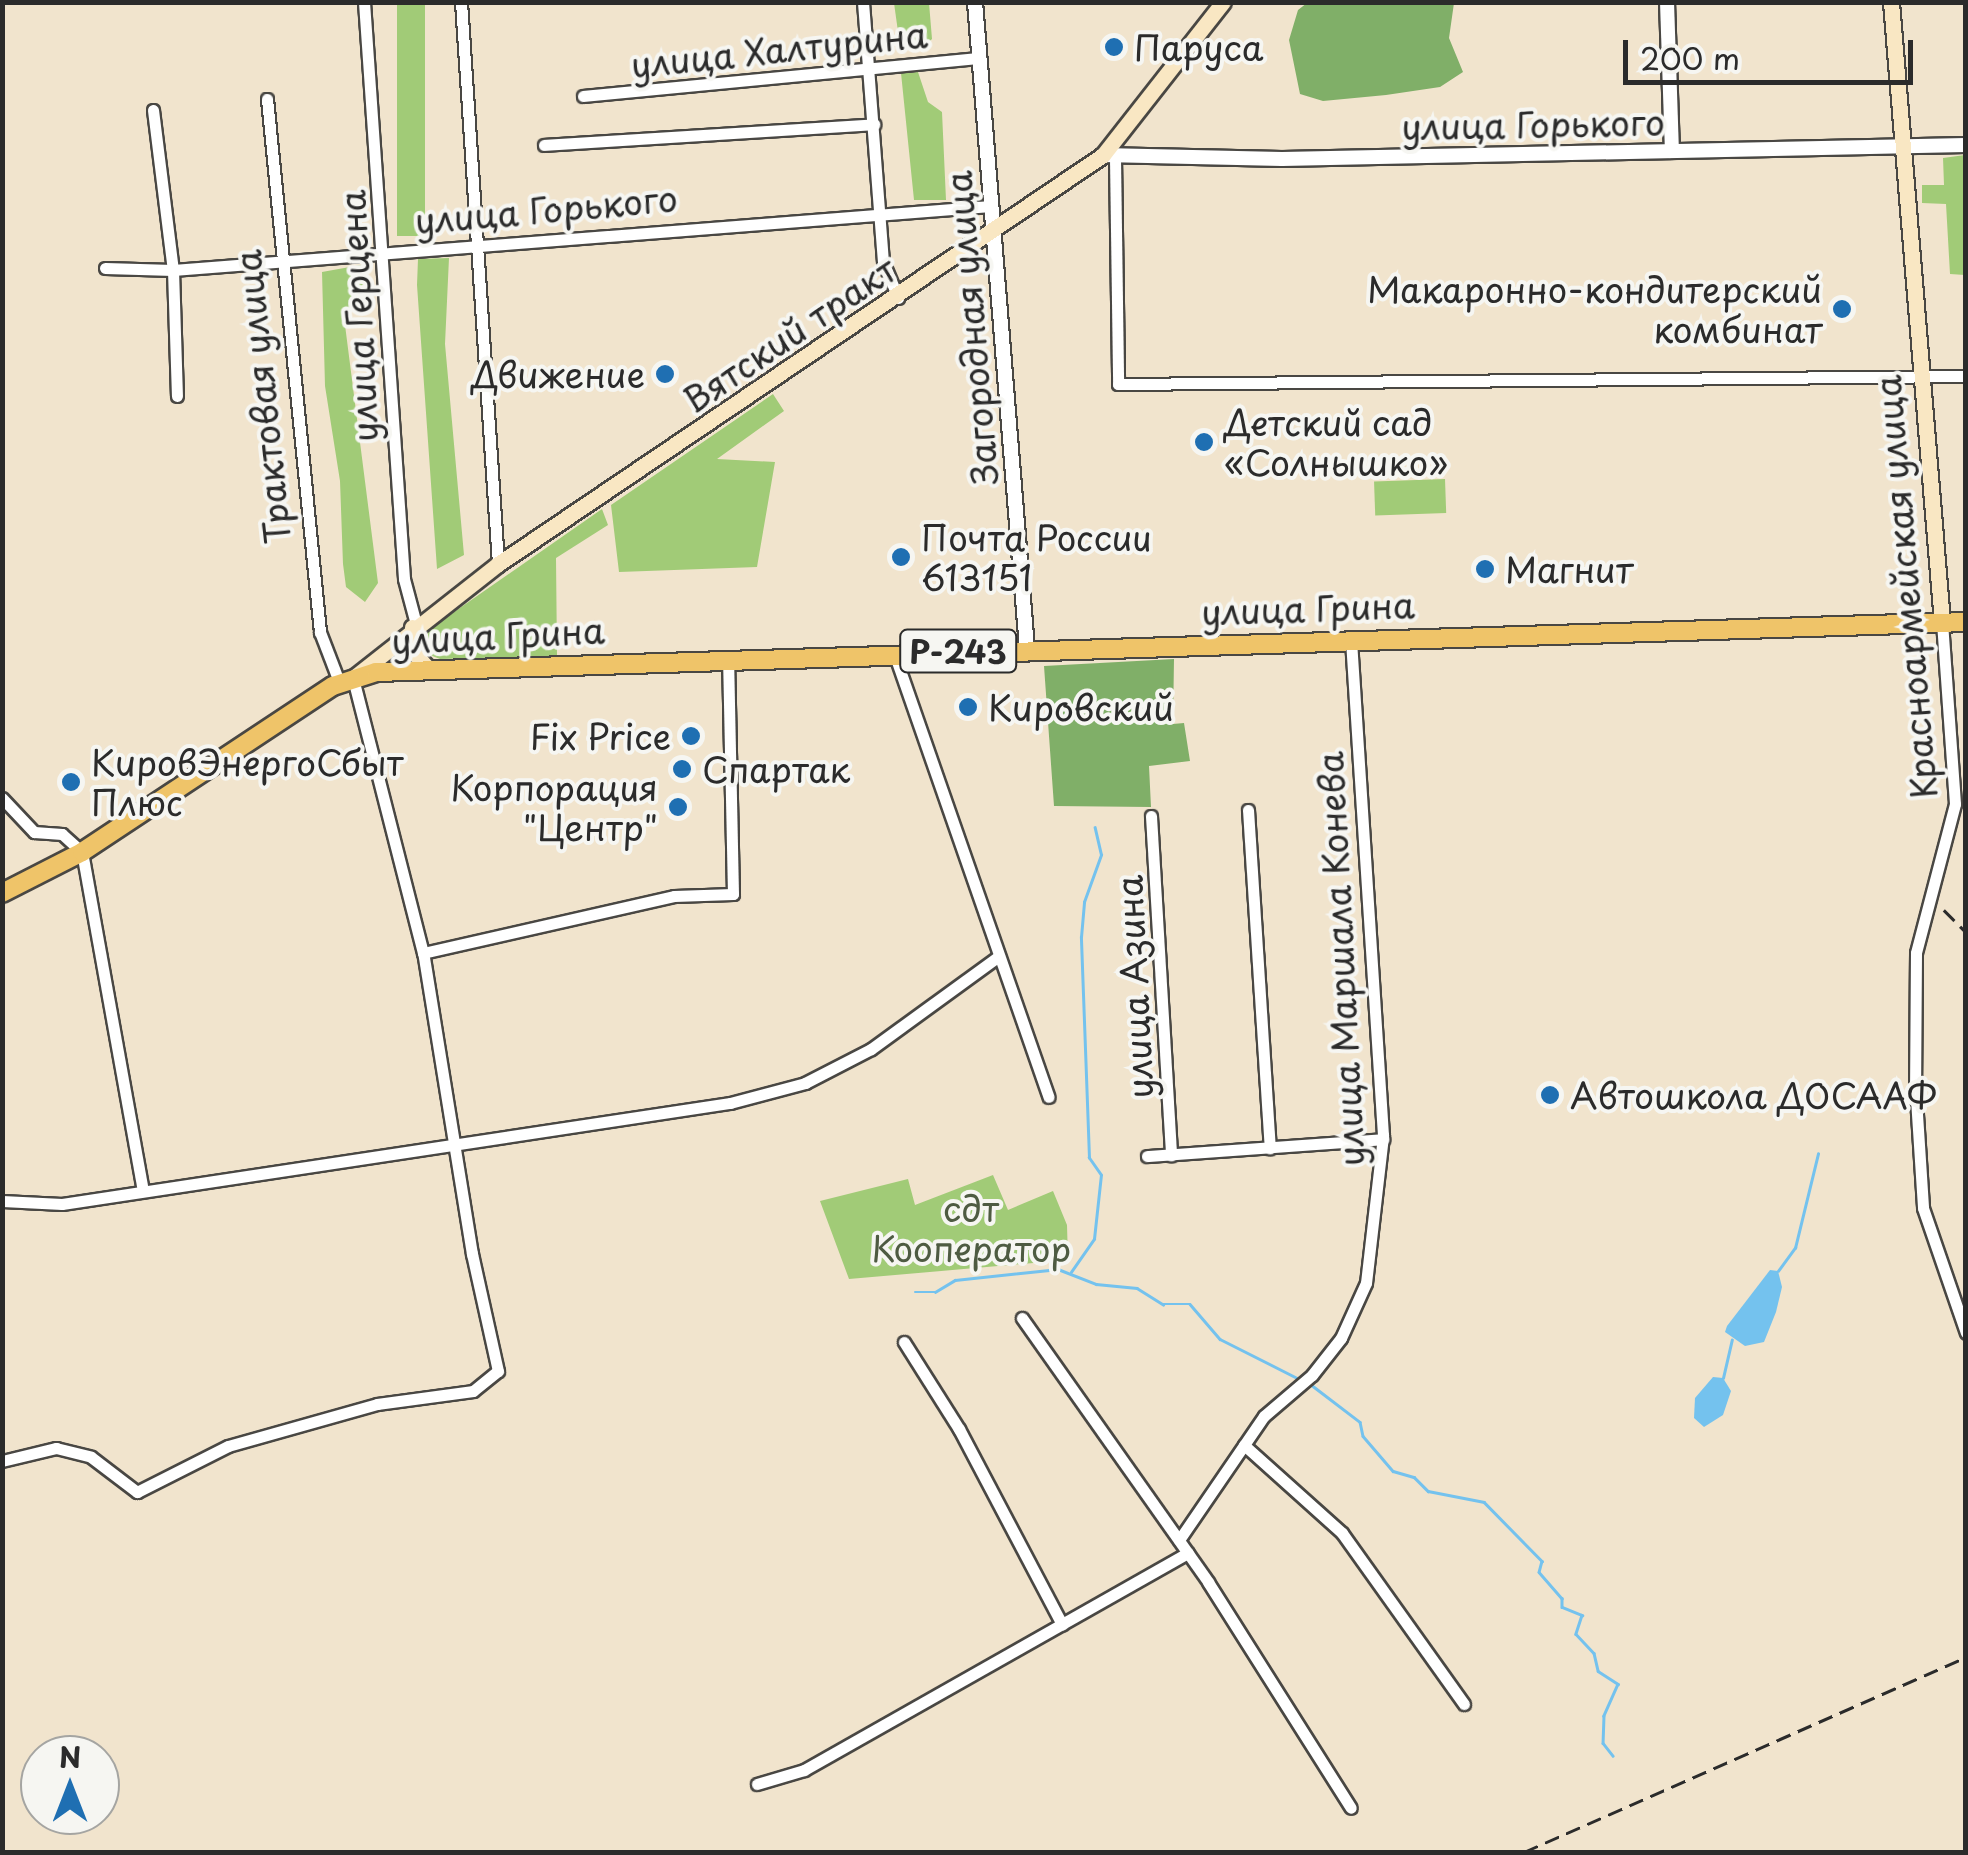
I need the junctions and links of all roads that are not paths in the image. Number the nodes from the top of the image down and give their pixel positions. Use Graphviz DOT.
graph roads {
  1 [pos="364,2"];
  2 [pos="462,2"];
  3 [pos="863,2"];
  4 [pos="976,2"];
  5 [pos="1223,2"];
  6 [pos="1667,2"];
  7 [pos="1891,2"];
  8 [pos="980,58"];
  9 [pos="867,70"];
  10 [pos="584,96"];
  11 [pos="267,99"];
  12 [pos="154,110"];
  13 [pos="874,124"];
  14 [pos="544,145"];
  15 [pos="1966,145"];
  16 [pos="1902,147"];
  17 [pos="1672,151"];
  18 [pos="1109,156"];
  19 [pos="991,206"];
  20 [pos="878,213"];
  21 [pos="992,233"];
  22 [pos="479,244"];
  23 [pos="385,252"];
  24 [pos="282,262"];
  25 [pos="105,268"];
  26 [pos="173,270"];
  27 [pos="898,298"];
  28 [pos="1917,376"];
  29 [pos="1966,376"];
  30 [pos="177,396"];
  31 [pos="498,564"];
  32 [pos="1942,622"];
  33 [pos="1966,622"];
  34 [pos="414,626"];
  35 [pos="1352,639"];
  36 [pos="1027,649"];
  37 [pos="894,653"];
  38 [pos="728,658"];
  39 [pos="429,669"];
  40 [pos="346,681"];
  41 [pos="2,798"];
  42 [pos="1248,810"];
  43 [pos="1152,816"];
  44 [pos="82,852"];
  45 [pos="2,893"];
  46 [pos="422,953"];
  47 [pos="999,956"];
  48 [pos="1049,1097"];
  49 [pos="1383,1139"];
  50 [pos="454,1148"];
  51 [pos="1270,1148"];
  52 [pos="1171,1155"];
  53 [pos="1147,1156"];
  54 [pos="142,1192"];
  55 [pos="2,1201"];
  56 [pos="1022,1318"];
  57 [pos="1966,1333"];
  58 [pos="904,1342"];
  59 [pos="1244,1445"];
  60 [pos="2,1462"];
  61 [pos="1178,1540"];
  62 [pos="1188,1553"];
  63 [pos="1062,1624"];
  64 [pos="1464,1704"];
  65 [pos="757,1784"];
  66 [pos="1351,1808"];
  1 -- 23 [label="street, улица Герцена"];
  2 -- 22 [label="street"];
  3 -- 9 [label="street"];
  4 -- 8 [label="street, Загородная улица"];
  5 -- 18 [label="main road, Вятский тракт"];
  6 -- 17 [label="street"];
  7 -- 16 [label="main road, Красноармейская улица"];
  8 -- 9 [label="street, улица Халтурина"];
  8 -- 19 [label="street, Загородная улица"];
  9 -- 10 [label="street, улица Халтурина"];
  9 -- 13 [label="street"];
  11 -- 24 [label="street, Трактовая улица"];
  12 -- 26 [label="street"];
  13 -- 14 [label="street"];
  13 -- 20 [label="street"];
  15 -- 16 [label="street, улица Горького"];
  16 -- 17 [label="street, улица Горького"];
  16 -- 28 [label="main road, Красноармейская улица"];
  17 -- 18 [label="street, улица Горького"];
  18 -- 21 [label="main road, Вятский тракт"];
  18 -- 28 [label="street"];
  19 -- 20 [label="street, улица Горького"];
  19 -- 21 [label="street, Загородная улица"];
  20 -- 22 [label="street, улица Горького"];
  20 -- 27 [label="street"];
  21 -- 27 [label="main road, Вятский тракт"];
  21 -- 36 [label="street, Загородная улица"];
  22 -- 23 [label="street, улица Горького"];
  22 -- 31 [label="street"];
  23 -- 24 [label="street, улица Горького"];
  23 -- 34 [label="street, улица Герцена"];
  24 -- 26 [label="street, улица Горького"];
  24 -- 40 [label="street, Трактовая улица"];
  25 -- 26 [label="street, улица Горького"];
  26 -- 30 [label="street"];
  27 -- 31 [label="main road, Вятский тракт"];
  28 -- 29 [label="street"];
  28 -- 32 [label="main road, Красноармейская улица"];
  31 -- 34 [label="main road, Вятский тракт"];
  32 -- 33 [label="highway, улица Грина / Р-243"];
  32 -- 35 [label="highway, улица Грина / Р-243"];
  32 -- 57 [label="street, Красноармейская улица"];
  34 -- 39 [label="main road"];
  34 -- 40 [label="main road, Вятский тракт"];
  35 -- 36 [label="highway, улица Грина / Р-243"];
  35 -- 49 [label="street, улица Маршала Конева"];
  36 -- 37 [label="highway, улица Грина / Р-243"];
  37 -- 38 [label="highway, улица Грина / Р-243"];
  37 -- 47 [label="street"];
  38 -- 39 [label="highway, улица Грина / Р-243"];
  38 -- 46 [label="street"];
  39 -- 40 [label="highway, улица Грина / Р-243"];
  40 -- 44 [label="highway, Р-243"];
  40 -- 46 [label="street, Трактовая улица"];
  41 -- 44 [label="street"];
  42 -- 51 [label="street"];
  43 -- 52 [label="street, улица Азина"];
  44 -- 45 [label="highway, Р-243"];
  44 -- 54 [label="street"];
  46 -- 50 [label="street, Трактовая улица"];
  47 -- 48 [label="street"];
  47 -- 50 [label="street"];
  49 -- 51 [label="street"];
  49 -- 59 [label="street, улица Маршала Конева"];
  50 -- 54 [label="street"];
  50 -- 60 [label="street, Трактовая улица"];
  51 -- 52 [label="street"];
  52 -- 53 [label="street"];
  54 -- 55 [label="street"];
  56 -- 61 [label="street"];
  58 -- 63 [label="street"];
  59 -- 61 [label="street, улица Маршала Конева"];
  59 -- 64 [label="street"];
  61 -- 62 [label="street"];
  62 -- 63 [label="street"];
  62 -- 66 [label="street"];
  63 -- 65 [label="street"];
}
